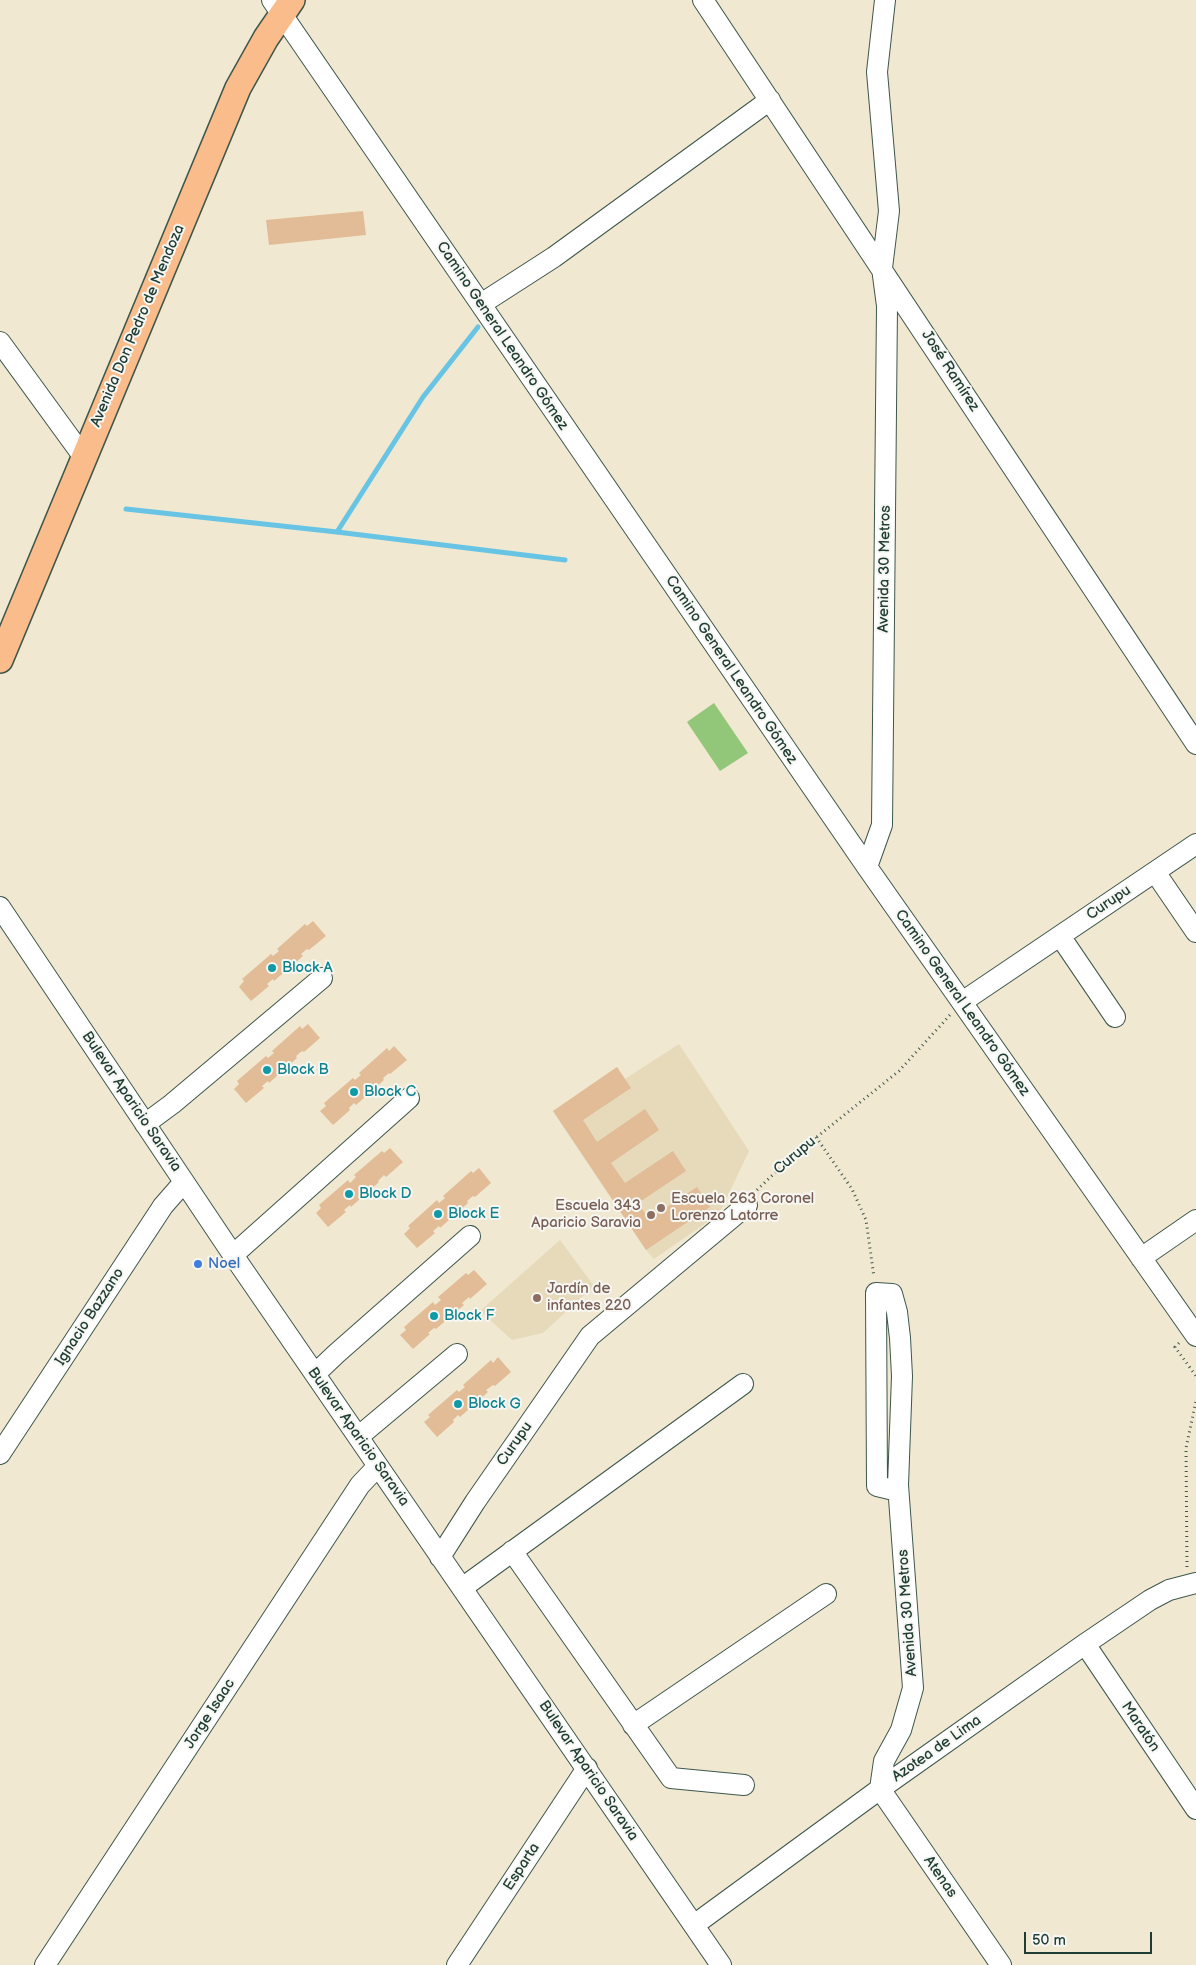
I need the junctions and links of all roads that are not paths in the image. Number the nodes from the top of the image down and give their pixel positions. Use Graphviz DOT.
graph roads {
  1 [pos="703,0"];
  2 [pos="885,0"];
  3 [pos="281,5"];
  4 [pos="770,100"];
  5 [pos="882,268"];
  6 [pos="481,304"];
  7 [pos="0,342"];
  8 [pos="83,456"];
  9 [pos="0,660"];
  10 [pos="1196,744"];
  11 [pos="1196,844"];
  12 [pos="867,867"];
  13 [pos="1155,872"];
  14 [pos="0,907"];
  15 [pos="1196,932"];
  16 [pos="1060,936"];
  17 [pos="322,978"];
  18 [pos="962,1002"];
  19 [pos="1115,1017"];
  20 [pos="409,1098"];
  21 [pos="145,1124"];
  22 [pos="184,1182"];
  23 [pos="747,1205"];
  24 [pos="1196,1220"];
  25 [pos="470,1236"];
  26 [pos="233,1255"];
  27 [pos="1141,1258"];
  28 [pos="876,1293"];
  29 [pos="1194,1334"];
  30 [pos="457,1354"];
  31 [pos="315,1374"];
  32 [pos="742,1384"];
  33 [pos="358,1437"];
  34 [pos="0,1454"];
  35 [pos="378,1466"];
  36 [pos="512,1551"];
  37 [pos="440,1557"];
  38 [pos="1191,1584"];
  39 [pos="462,1588"];
  40 [pos="826,1594"];
  41 [pos="1084,1644"];
  42 [pos="633,1725"];
  43 [pos="586,1768"];
  44 [pos="744,1785"];
  45 [pos="880,1789"];
  46 [pos="1196,1809"];
  47 [pos="694,1925"];
  48 [pos="45,1965"];
  49 [pos="457,1965"];
  50 [pos="721,1965"];
  51 [pos="1001,1965"];
  1 -- 4 [label="street, José Ramírez"];
  2 -- 5 [label="street"];
  3 -- 6 [label="street, Camino General Leandro Gómez"];
  3 -- 8 [label="main road, Avenida Don Pedro de Mendoza"];
  4 -- 5 [label="street, José Ramírez"];
  4 -- 6 [label="street"];
  5 -- 10 [label="street, José Ramírez"];
  5 -- 12 [label="street, Avenida 30 Metros"];
  6 -- 12 [label="street, Camino General Leandro Gómez"];
  7 -- 8 [label="street"];
  8 -- 9 [label="main road, Avenida Don Pedro de Mendoza"];
  11 -- 13 [label="street, Curupu"];
  12 -- 18 [label="street, Camino General Leandro Gómez"];
  13 -- 15 [label="street"];
  13 -- 16 [label="street, Curupu"];
  14 -- 21 [label="street, Bulevar Aparicio Saravia"];
  16 -- 18 [label="street, Curupu"];
  16 -- 19 [label="street"];
  17 -- 21 [label="street"];
  18 -- 27 [label="street, Camino General Leandro Gómez"];
  20 -- 26 [label="street"];
  21 -- 22 [label="street, Bulevar Aparicio Saravia"];
  22 -- 26 [label="street, Bulevar Aparicio Saravia"];
  22 -- 34 [label="street, Ignacio Bazzano"];
  23 -- 37 [label="street, Curupu"];
  24 -- 27 [label="street"];
  25 -- 31 [label="street"];
  26 -- 31 [label="street, Bulevar Aparicio Saravia"];
  27 -- 29 [label="street, Camino General Leandro Gómez"];
  28 -- 45 [label="street, Avenida 30 Metros"];
  30 -- 33 [label="street"];
  31 -- 33 [label="street, Bulevar Aparicio Saravia"];
  32 -- 36 [label="street"];
  33 -- 35 [label="street, Bulevar Aparicio Saravia"];
  35 -- 37 [label="street, Bulevar Aparicio Saravia"];
  35 -- 48 [label="street, Jorge Isaac"];
  36 -- 39 [label="street"];
  36 -- 42 [label="street"];
  37 -- 39 [label="street, Bulevar Aparicio Saravia"];
  38 -- 41 [label="street, Azotea de Lima"];
  39 -- 43 [label="street, Bulevar Aparicio Saravia"];
  40 -- 42 [label="street"];
  41 -- 45 [label="street, Azotea de Lima"];
  41 -- 46 [label="street, Maratón"];
  42 -- 44 [label="street"];
  43 -- 47 [label="street, Bulevar Aparicio Saravia"];
  43 -- 49 [label="street, Esparta"];
  45 -- 47 [label="street, Azotea de Lima"];
  45 -- 51 [label="street, Atenas"];
  47 -- 50 [label="street, Bulevar Aparicio Saravia"];
}
